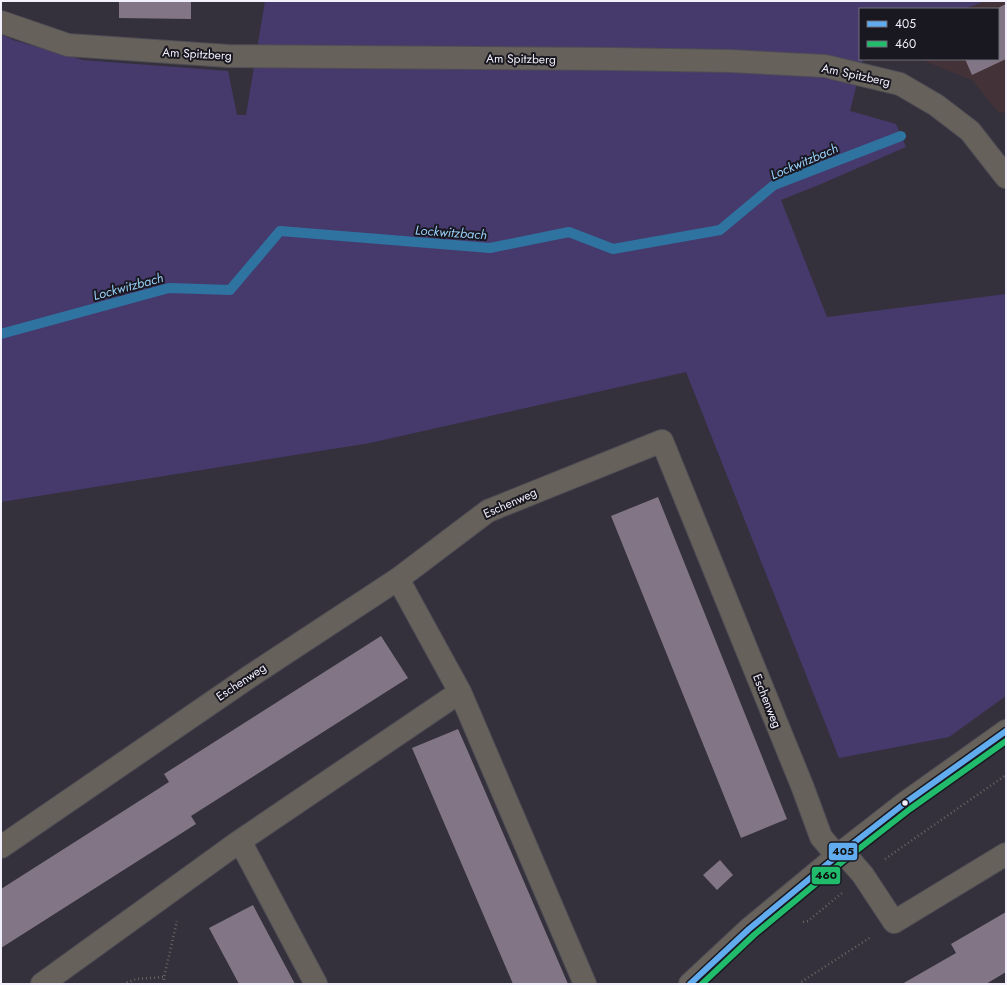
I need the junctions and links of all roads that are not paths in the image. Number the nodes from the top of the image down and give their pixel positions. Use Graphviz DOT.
graph roads {
  1 [pos="1,22"];
  2 [pos="1006,177"];
  3 [pos="398,579"];
  4 [pos="460,692"];
  5 [pos="1006,731"];
  6 [pos="240,841"];
  7 [pos="1,847"];
  8 [pos="840,854"];
  9 [pos="1006,854"];
  10 [pos="42,984"];
  11 [pos="316,984"];
  12 [pos="585,984"];
  13 [pos="690,984"];
  1 -- 2 [label="street, Am Spitzberg"];
  3 -- 4 [label="street"];
  3 -- 7 [label="street, Eschenweg"];
  3 -- 8 [label="street, Eschenweg"];
  4 -- 6 [label="street"];
  4 -- 12 [label="street"];
  5 -- 8 [label="street"];
  6 -- 10 [label="street"];
  6 -- 11 [label="street"];
  8 -- 9 [label="street"];
  8 -- 13 [label="street"];
}
